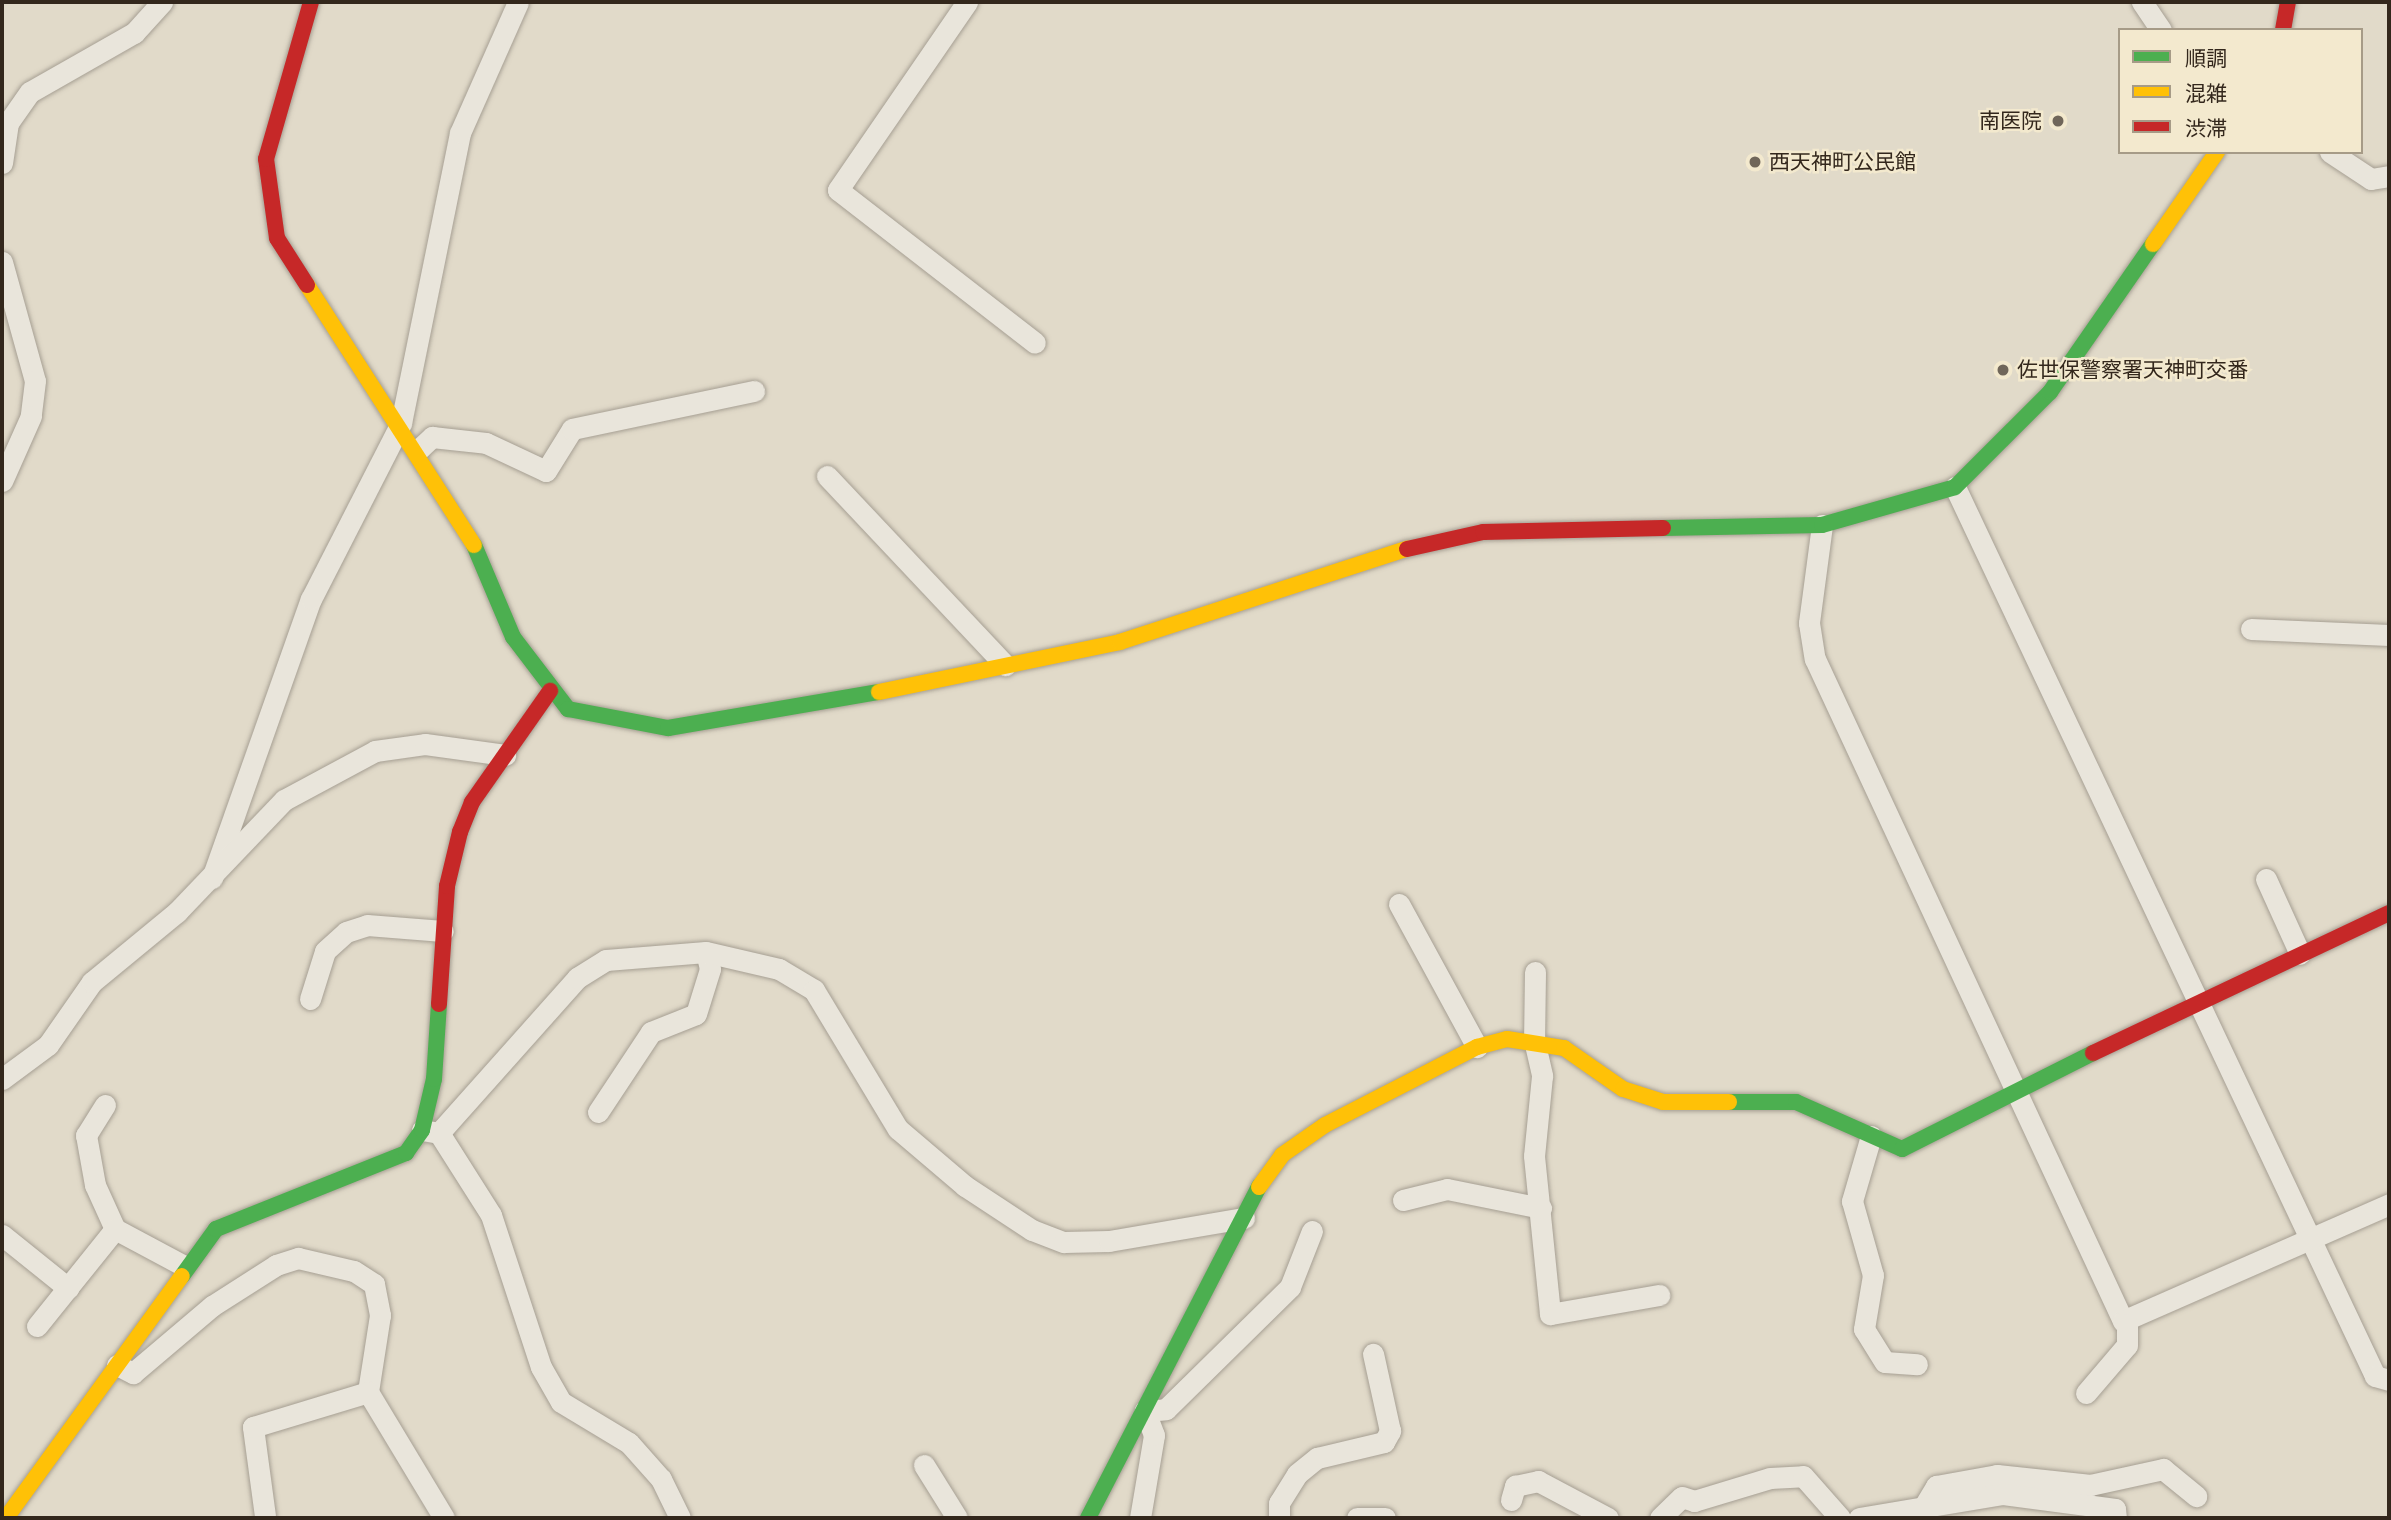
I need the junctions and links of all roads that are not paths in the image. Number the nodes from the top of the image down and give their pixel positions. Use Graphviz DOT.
graph roads {
  1 [pos="162,2"];
  2 [pos="312,2"];
  3 [pos="518,2"];
  4 [pos="967,2"];
  5 [pos="2142,2"];
  6 [pos="2288,2"];
  7 [pos="2160,28"];
  8 [pos="2283,28"];
  9 [pos="2216,154"];
  10 [pos="2333,154"];
  11 [pos="2,163"];
  12 [pos="2389,176"];
  13 [pos="2,262"];
  14 [pos="1035,343"];
  15 [pos="754,391"];
  16 [pos="401,422"];
  17 [pos="416,451"];
  18 [pos="827,476"];
  19 [pos="2,481"];
  20 [pos="1955,487"];
  21 [pos="1822,525"];
  22 [pos="2252,629"];
  23 [pos="2389,635"];
  24 [pos="1005,666"];
  25 [pos="550,691"];
  26 [pos="505,755"];
  27 [pos="212,878"];
  28 [pos="2266,879"];
  29 [pos="1399,904"];
  30 [pos="2389,913"];
  31 [pos="443,931"];
  32 [pos="706,952"];
  33 [pos="2300,954"];
  34 [pos="1535,972"];
  35 [pos="310,999"];
  36 [pos="2198,1000"];
  37 [pos="1534,1040"];
  38 [pos="1476,1047"];
  39 [pos="2,1079"];
  40 [pos="2018,1093"];
  41 [pos="105,1105"];
  42 [pos="598,1112"];
  43 [pos="430,1131"];
  44 [pos="1871,1136"];
  45 [pos="1403,1200"];
  46 [pos="2389,1204"];
  47 [pos="1541,1208"];
  48 [pos="1244,1218"];
  49 [pos="115,1228"];
  50 [pos="1312,1231"];
  51 [pos="2,1235"];
  52 [pos="2310,1241"];
  53 [pos="184,1266"];
  54 [pos="68,1288"];
  55 [pos="1659,1295"];
  56 [pos="2127,1324"];
  57 [pos="37,1326"];
  58 [pos="1374,1354"];
  59 [pos="1917,1364"];
  60 [pos="117,1365"];
  61 [pos="2389,1380"];
  62 [pos="368,1392"];
  63 [pos="2086,1393"];
  64 [pos="1145,1411"];
  65 [pos="924,1465"];
  66 [pos="2196,1496"];
  67 [pos="1511,1500"];
  68 [pos="1923,1508"];
  69 [pos="265,1516"];
  70 [pos="6,1518"];
  71 [pos="444,1518"];
  72 [pos="680,1518"];
  73 [pos="957,1518"];
  74 [pos="1088,1518"];
  75 [pos="1140,1518"];
  76 [pos="1279,1518"];
  77 [pos="1357,1518"];
  78 [pos="1385,1518"];
  79 [pos="1608,1518"];
  80 [pos="1660,1518"];
  81 [pos="1840,1518"];
  82 [pos="1859,1518"];
  83 [pos="2116,1518"];
  1 -- 11 [label="street"];
  2 -- 16 [label="street"];
  3 -- 16 [label="street"];
  4 -- 14 [label="street"];
  5 -- 7 [label="street"];
  6 -- 8 [label="street"];
  9 -- 20 [label="street"];
  10 -- 12 [label="street"];
  13 -- 19 [label="street"];
  15 -- 17 [label="street"];
  16 -- 17 [label="street"];
  16 -- 27 [label="street"];
  17 -- 25 [label="street"];
  18 -- 24 [label="street"];
  20 -- 21 [label="street"];
  20 -- 36 [label="street"];
  21 -- 24 [label="street"];
  21 -- 40 [label="street"];
  22 -- 23 [label="street"];
  24 -- 25 [label="street"];
  25 -- 26 [label="street"];
  26 -- 27 [label="street"];
  26 -- 31 [label="street"];
  27 -- 39 [label="street"];
  28 -- 33 [label="street"];
  29 -- 38 [label="street"];
  30 -- 33 [label="street"];
  31 -- 35 [label="street"];
  31 -- 43 [label="street"];
  32 -- 42 [label="street"];
  32 -- 43 [label="street"];
  32 -- 48 [label="street"];
  33 -- 36 [label="street"];
  34 -- 37 [label="street"];
  36 -- 40 [label="street"];
  36 -- 52 [label="street"];
  37 -- 38 [label="street"];
  37 -- 44 [label="street"];
  37 -- 47 [label="street"];
  38 -- 48 [label="street"];
  40 -- 44 [label="street"];
  40 -- 56 [label="street"];
  41 -- 49 [label="street"];
  43 -- 53 [label="street"];
  43 -- 72 [label="street"];
  44 -- 59 [label="street"];
  45 -- 47 [label="street"];
  46 -- 52 [label="street"];
  47 -- 55 [label="street"];
  48 -- 64 [label="street"];
  49 -- 53 [label="street"];
  49 -- 54 [label="street"];
  50 -- 64 [label="street"];
  51 -- 54 [label="street"];
  52 -- 56 [label="street"];
  52 -- 61 [label="street"];
  53 -- 60 [label="street"];
  54 -- 57 [label="street"];
  56 -- 63 [label="street"];
  58 -- 76 [label="street"];
  60 -- 62 [label="street"];
  60 -- 70 [label="street"];
  62 -- 69 [label="street"];
  62 -- 71 [label="street"];
  64 -- 74 [label="street"];
  64 -- 75 [label="street"];
  65 -- 73 [label="street"];
  66 -- 68 [label="street"];
  67 -- 79 [label="street"];
  68 -- 82 [label="street"];
  68 -- 83 [label="street"];
  77 -- 78 [label="street"];
  80 -- 81 [label="street"];
}
